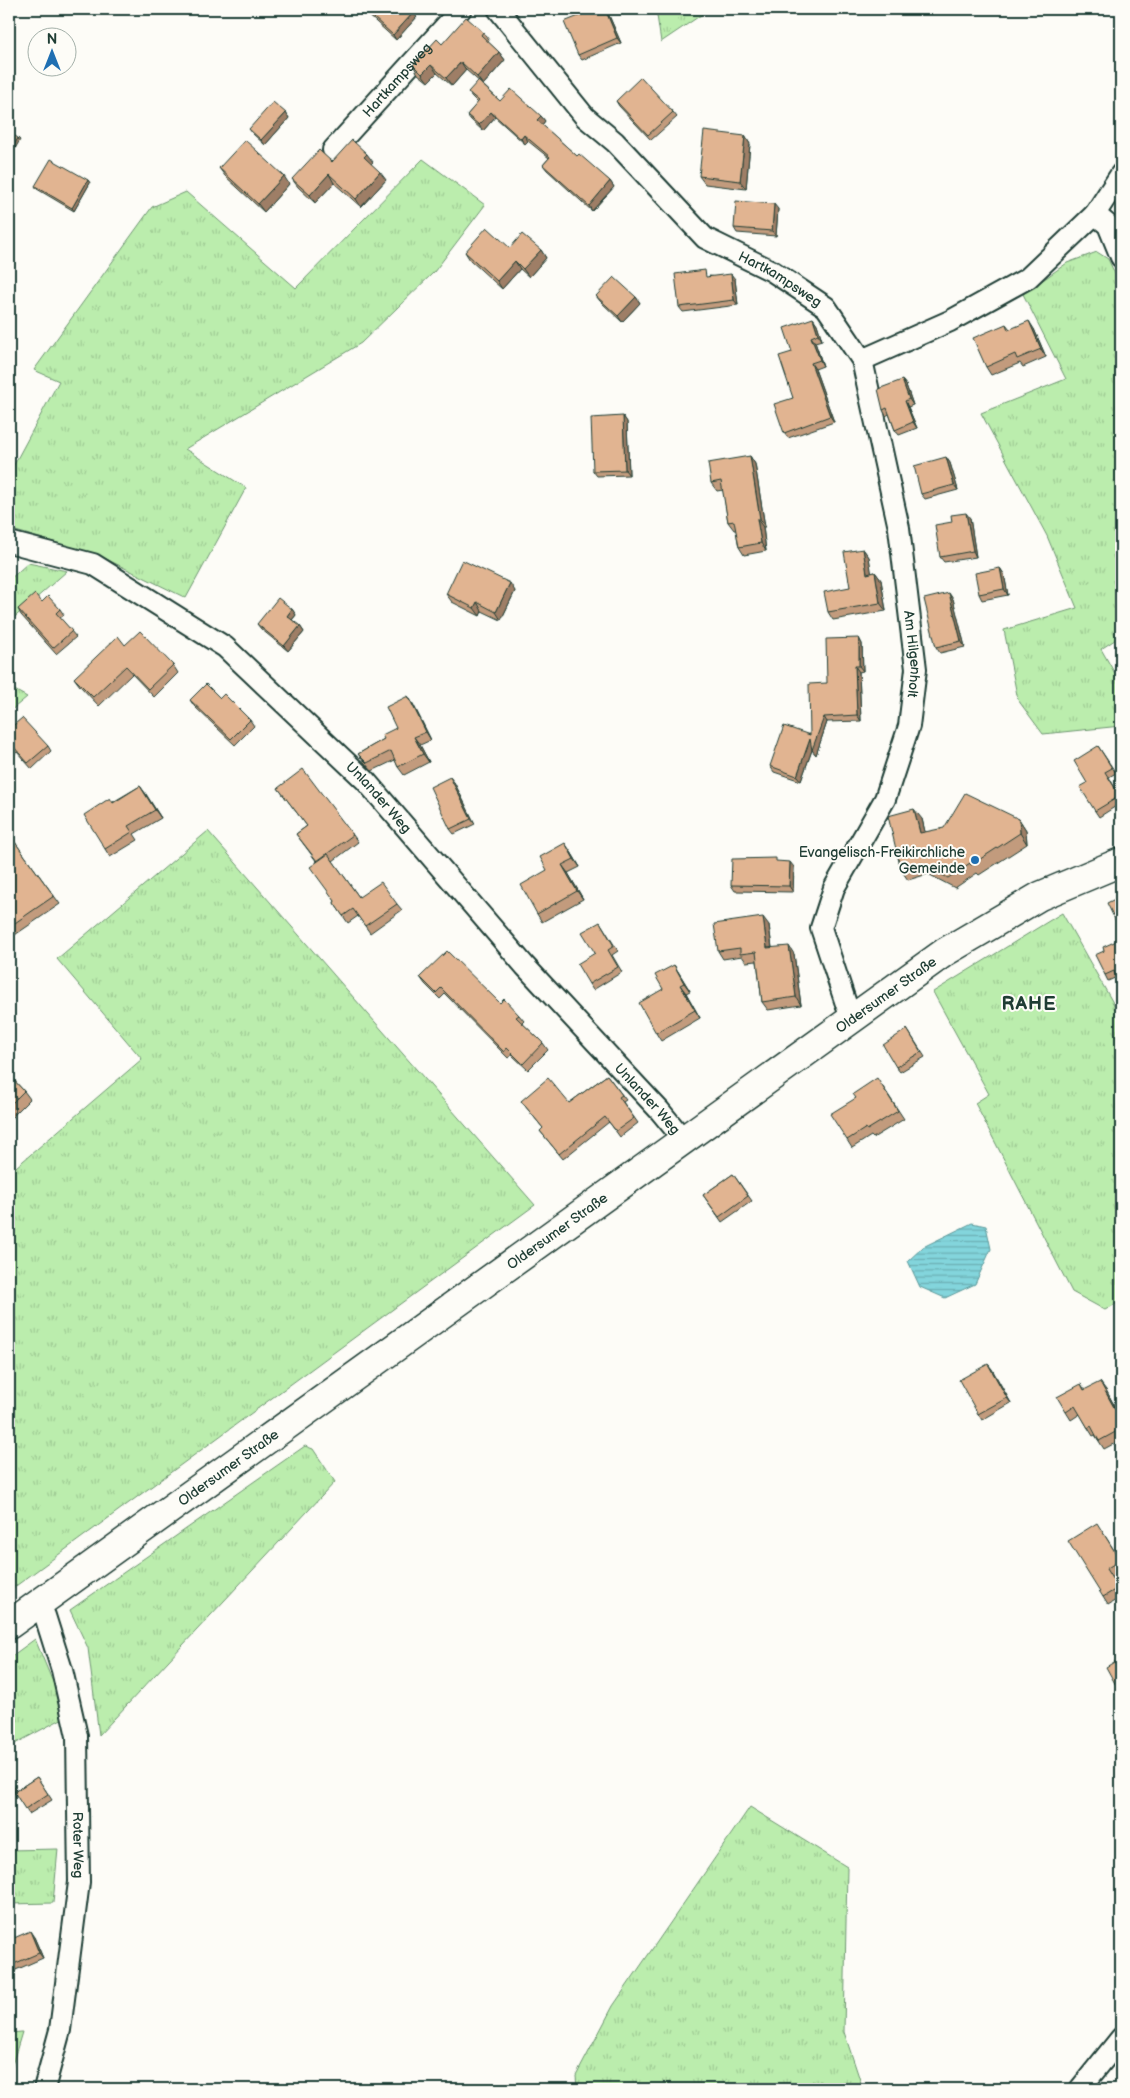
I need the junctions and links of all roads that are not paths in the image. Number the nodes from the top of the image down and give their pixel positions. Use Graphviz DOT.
graph roads {
  1 [pos="461,9"];
  2 [pos="498,9"];
  3 [pos="333,150"];
  4 [pos="1121,174"];
  5 [pos="1096,214"];
  6 [pos="1121,257"];
  7 [pos="862,360"];
  8 [pos="9,542"];
  9 [pos="1121,862"];
  10 [pos="851,1019"];
  11 [pos="683,1140"];
  12 [pos="38,1602"];
  13 [pos="9,1625"];
  14 [pos="1121,2038"];
  15 [pos="44,2089"];
  16 [pos="1080,2089"];
  1 -- 3 [label="street, Hartkampsweg"];
  2 -- 7 [label="street, Hartkampsweg"];
  4 -- 5 [label="street"];
  5 -- 6 [label="street"];
  5 -- 7 [label="street"];
  7 -- 10 [label="street, Am Hilgenholt"];
  8 -- 11 [label="street, Unlander Weg"];
  9 -- 10 [label="main road, Oldersumer Straße"];
  10 -- 11 [label="main road, Oldersumer Straße"];
  11 -- 12 [label="main road, Oldersumer Straße"];
  12 -- 13 [label="main road, Oldersumer Straße"];
  12 -- 15 [label="street, Roter Weg"];
  14 -- 16 [label="street"];
}
